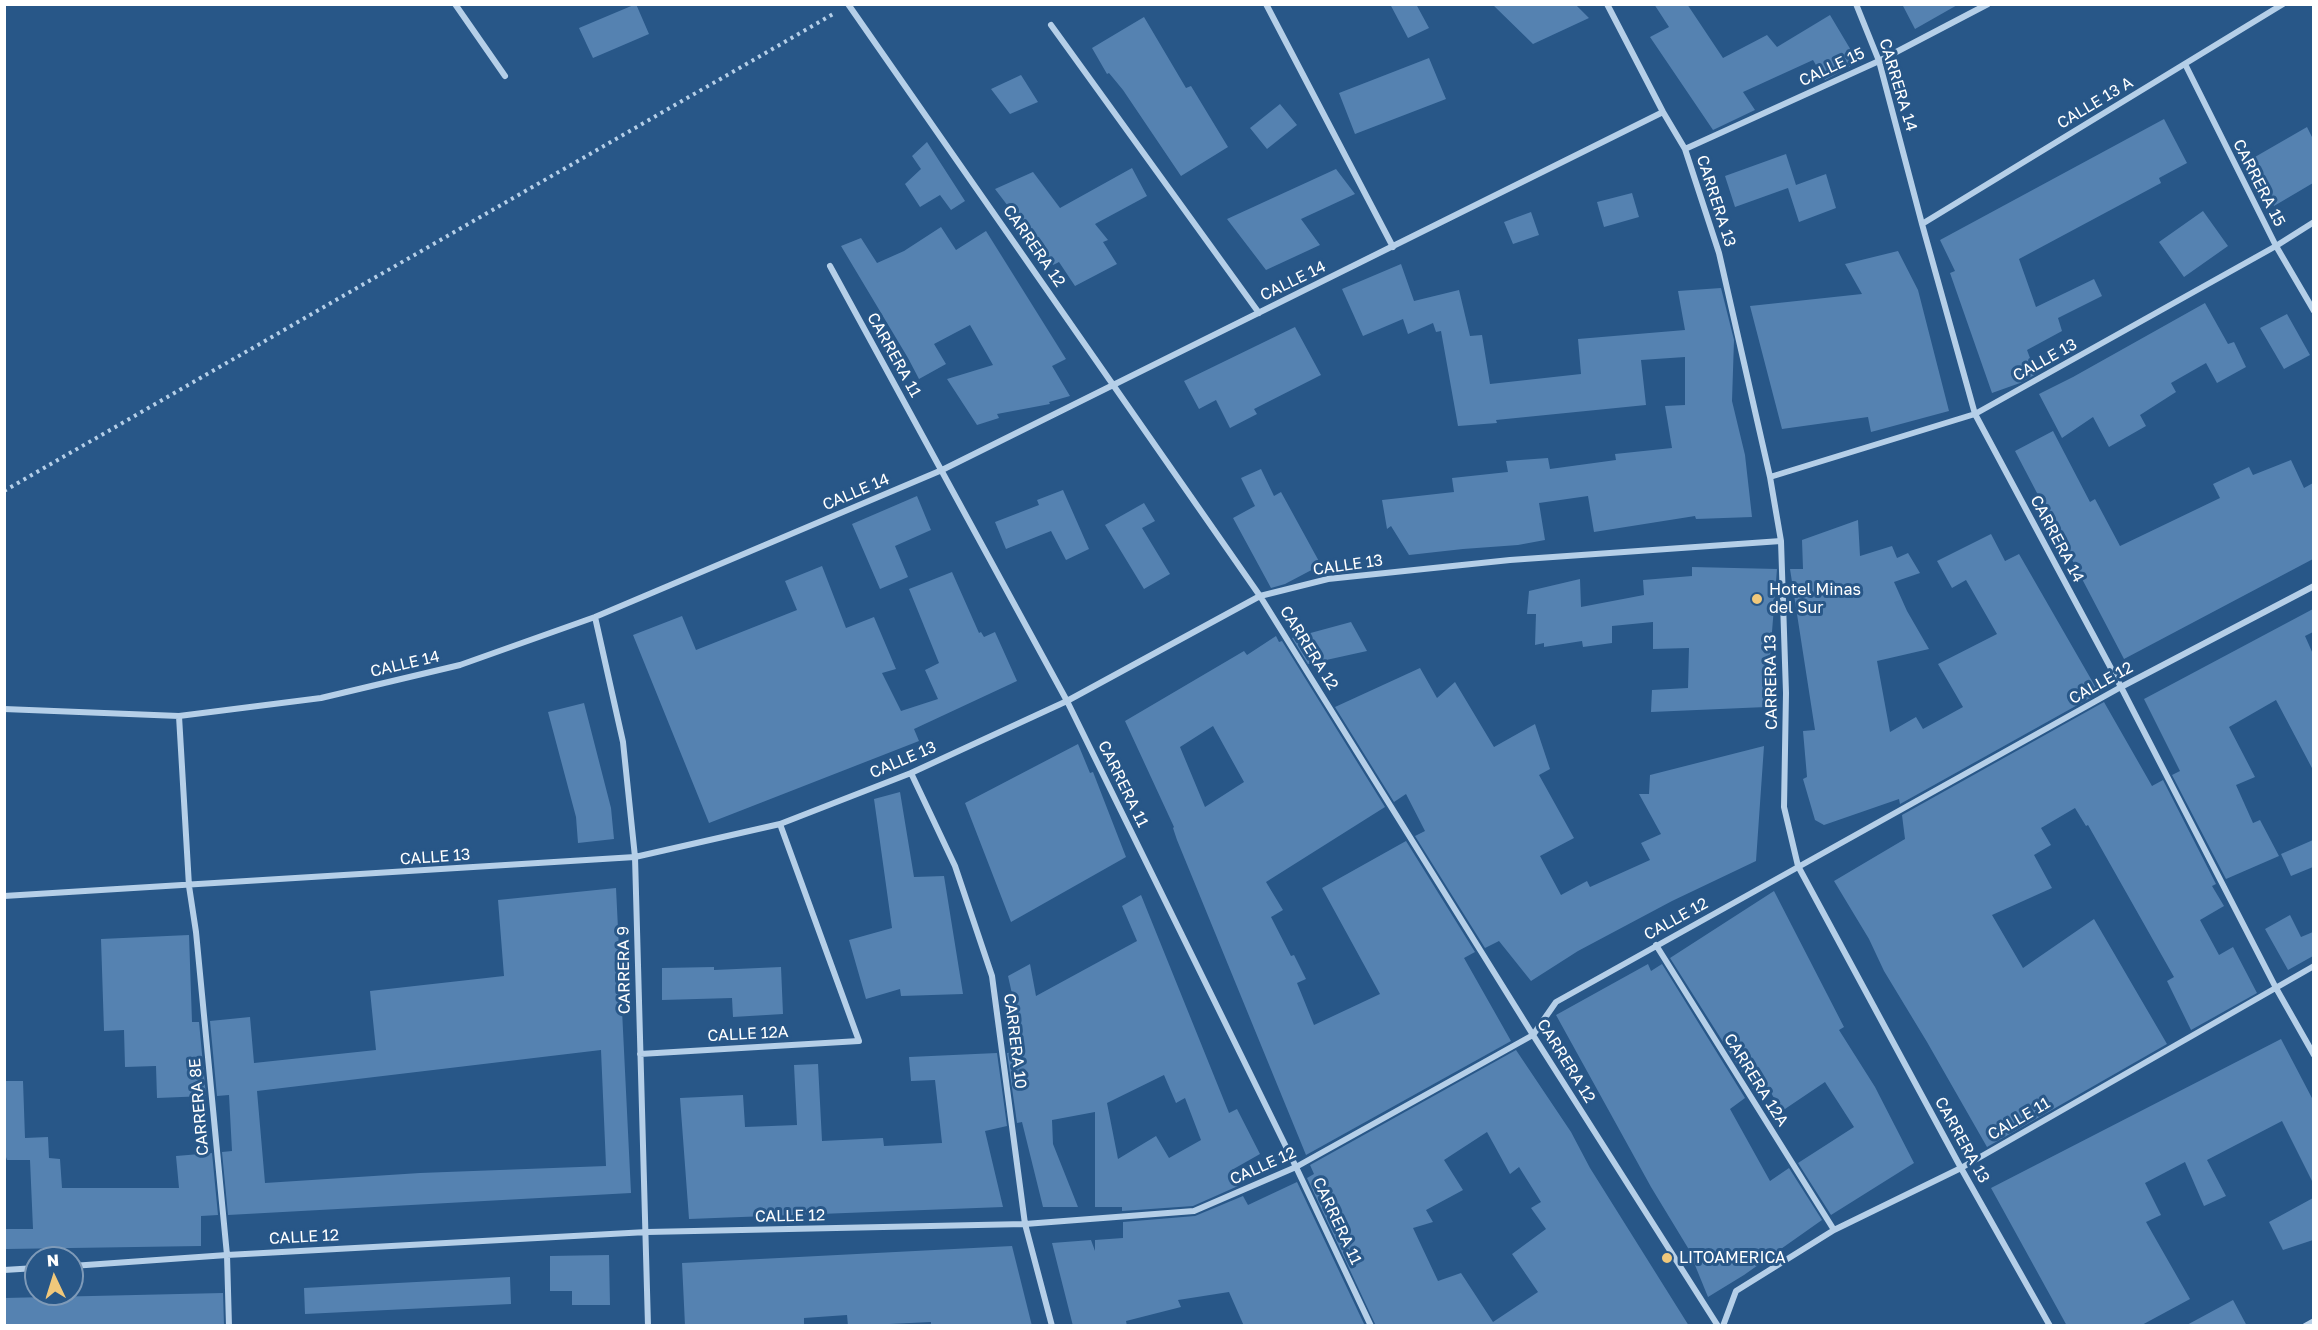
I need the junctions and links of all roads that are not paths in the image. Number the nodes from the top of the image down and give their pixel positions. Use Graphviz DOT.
graph roads {
  1 [pos="454,4"];
  2 [pos="1266,4"];
  3 [pos="1606,4"];
  4 [pos="1856,4"];
  5 [pos="1988,4"];
  6 [pos="2283,4"];
  7 [pos="849,5"];
  8 [pos="1051,25"];
  9 [pos="1879,61"];
  10 [pos="2185,64"];
  11 [pos="505,76"];
  12 [pos="1664,112"];
  13 [pos="1685,149"];
  14 [pos="2313,222"];
  15 [pos="1922,224"];
  16 [pos="2276,246"];
  17 [pos="1393,247"];
  18 [pos="830,266"];
  19 [pos="2313,311"];
  20 [pos="1259,313"];
  21 [pos="1115,385"];
  22 [pos="1975,414"];
  23 [pos="942,470"];
  24 [pos="1770,477"];
  25 [pos="1781,542"];
  26 [pos="2313,586"];
  27 [pos="1260,596"];
  28 [pos="595,617"];
  29 [pos="2121,687"];
  30 [pos="1067,700"];
  31 [pos="4,709"];
  32 [pos="179,716"];
  33 [pos="911,773"];
  34 [pos="780,824"];
  35 [pos="635,857"];
  36 [pos="1798,866"];
  37 [pos="189,886"];
  38 [pos="4,896"];
  39 [pos="1656,945"];
  40 [pos="2313,966"];
  41 [pos="2276,988"];
  42 [pos="1533,1035"];
  43 [pos="640,1054"];
  44 [pos="2313,1055"];
  45 [pos="1296,1167"];
  46 [pos="1961,1168"];
  47 [pos="1025,1224"];
  48 [pos="1834,1230"];
  49 [pos="647,1232"];
  50 [pos="227,1255"];
  51 [pos="84,1265"];
  52 [pos="24,1269"];
  53 [pos="4,1270"];
  54 [pos="2313,1321"];
  55 [pos="230,1326"];
  56 [pos="648,1326"];
  57 [pos="1052,1326"];
  58 [pos="1371,1326"];
  59 [pos="1720,1326"];
  60 [pos="2050,1326"];
  61 [pos="2305,1326"];
  1 -- 11 [label="street"];
  2 -- 17 [label="street"];
  3 -- 12 [label="street, CARRERA 13"];
  4 -- 9 [label="street, CARRERA 14"];
  5 -- 9 [label="street, CALLE 15"];
  6 -- 10 [label="street, CALLE 13 A"];
  7 -- 21 [label="street, CARRERA 12"];
  8 -- 20 [label="street"];
  9 -- 13 [label="street, CALLE 15"];
  9 -- 15 [label="street, CARRERA 14"];
  10 -- 15 [label="street, CALLE 13 A"];
  10 -- 16 [label="street, CARRERA 15"];
  12 -- 13 [label="street, CARRERA 13"];
  12 -- 17 [label="street, CALLE 14"];
  13 -- 24 [label="street, CARRERA 13"];
  14 -- 16 [label="street, CALLE 13"];
  15 -- 22 [label="street, CARRERA 14"];
  16 -- 19 [label="street, CARRERA 15"];
  16 -- 22 [label="street, CALLE 13"];
  17 -- 20 [label="street, CALLE 14"];
  18 -- 23 [label="street, CARRERA 11"];
  20 -- 21 [label="street, CALLE 14"];
  21 -- 23 [label="street, CALLE 14"];
  21 -- 27 [label="street, CARRERA 12"];
  22 -- 24 [label="street, CALLE 13"];
  22 -- 29 [label="street, CARRERA 14"];
  23 -- 28 [label="street, CALLE 14"];
  23 -- 30 [label="street, CARRERA 11"];
  24 -- 25 [label="street, CARRERA 13"];
  25 -- 27 [label="street, CALLE 13"];
  25 -- 36 [label="street, CARRERA 13"];
  26 -- 29 [label="street, CALLE 12"];
  27 -- 30 [label="street, CALLE 13"];
  27 -- 42 [label="street, CARRERA 12"];
  28 -- 32 [label="street, CALLE 14"];
  28 -- 35 [label="street, CARRERA 9"];
  29 -- 36 [label="street, CALLE 12"];
  29 -- 41 [label="street, CARRERA 14"];
  30 -- 33 [label="street, CALLE 13"];
  30 -- 45 [label="street, CARRERA 11"];
  31 -- 32 [label="street, CALLE 14"];
  32 -- 37 [label="street, CARRERA 8E"];
  33 -- 34 [label="street, CALLE 13"];
  33 -- 47 [label="street, CARRERA 10"];
  34 -- 35 [label="street, CALLE 13"];
  34 -- 43 [label="street, CALLE 12A"];
  35 -- 37 [label="street, CALLE 13"];
  35 -- 43 [label="street, CARRERA 9"];
  36 -- 39 [label="street, CALLE 12"];
  36 -- 46 [label="street, CARRERA 13"];
  37 -- 38 [label="street, CALLE 13"];
  37 -- 50 [label="street, CARRERA 8E"];
  39 -- 42 [label="street, CALLE 12"];
  39 -- 48 [label="street, CARRERA 12A"];
  40 -- 41 [label="street, CALLE 11"];
  41 -- 44 [label="street, CARRERA 14"];
  41 -- 46 [label="street, CALLE 11"];
  42 -- 45 [label="street, CALLE 12"];
  42 -- 59 [label="street, CARRERA 12"];
  43 -- 49 [label="street, CARRERA 9"];
  45 -- 47 [label="street, CALLE 12"];
  45 -- 58 [label="street, CARRERA 11"];
  46 -- 48 [label="street, CALLE 11"];
  46 -- 60 [label="street, CARRERA 13"];
  47 -- 49 [label="street, CALLE 12"];
  47 -- 57 [label="street, CARRERA 10"];
  48 -- 59 [label="street, CALLE 11"];
  49 -- 50 [label="street, CALLE 12"];
  49 -- 56 [label="street, CARRERA 9"];
  50 -- 51 [label="street, CALLE 12"];
  50 -- 55 [label="street, CARRERA 8E"];
  52 -- 53 [label="street"];
  54 -- 61 [label="street"];
}
